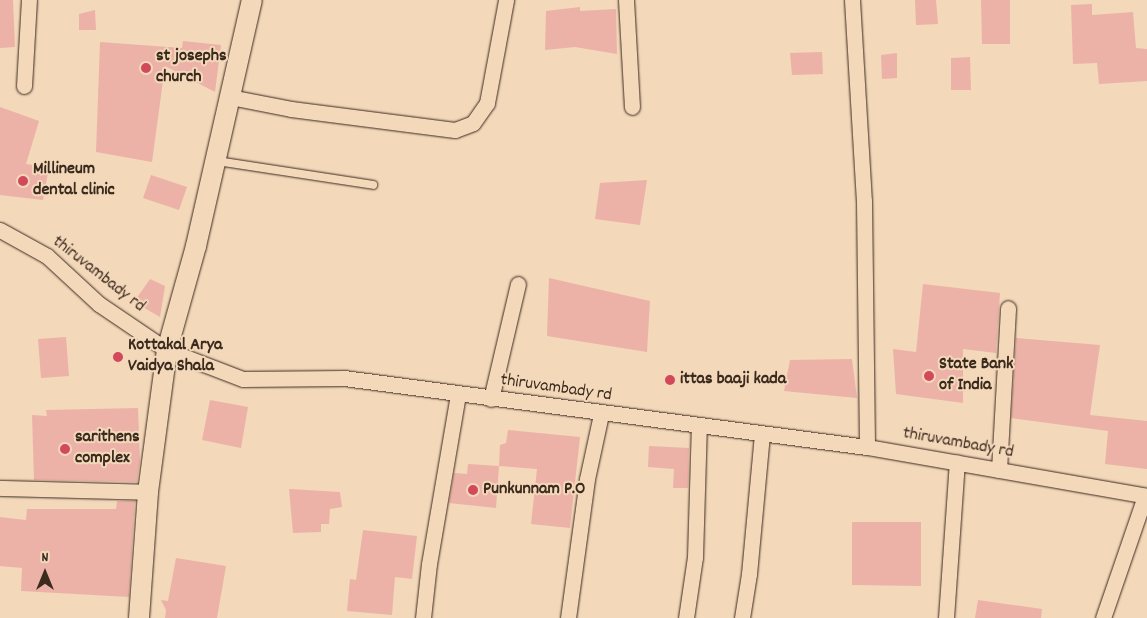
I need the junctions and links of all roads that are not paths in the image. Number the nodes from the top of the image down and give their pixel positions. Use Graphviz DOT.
graph roads {
  1 [pos="29,0"];
  2 [pos="252,0"];
  3 [pos="506,0"];
  4 [pos="626,0"];
  5 [pos="852,0"];
  6 [pos="24,86"];
  7 [pos="230,97"];
  8 [pos="632,107"];
  9 [pos="216,160"];
  10 [pos="373,186"];
  11 [pos="0,230"];
  12 [pos="518,284"];
  13 [pos="1008,308"];
  14 [pos="167,350"];
  15 [pos="458,394"];
  16 [pos="491,399"];
  17 [pos="601,414"];
  18 [pos="699,426"];
  19 [pos="762,434"];
  20 [pos="867,447"];
  21 [pos="958,462"];
  22 [pos="999,470"];
  23 [pos="0,488"];
  24 [pos="148,492"];
  25 [pos="1146,496"];
  26 [pos="139,618"];
  27 [pos="423,618"];
  28 [pos="568,618"];
  29 [pos="686,618"];
  30 [pos="742,618"];
  31 [pos="946,618"];
  32 [pos="1103,618"];
  1 -- 6 [label="street"];
  2 -- 7 [label="street"];
  3 -- 7 [label="street"];
  4 -- 8 [label="street"];
  5 -- 20 [label="street"];
  7 -- 9 [label="street"];
  9 -- 10 [label="lane"];
  9 -- 14 [label="street"];
  11 -- 14 [label="street, thiruvambady rd"];
  12 -- 16 [label="street"];
  13 -- 22 [label="street"];
  14 -- 15 [label="street, thiruvambady rd"];
  14 -- 24 [label="street"];
  15 -- 16 [label="street, thiruvambady rd"];
  15 -- 27 [label="street"];
  16 -- 17 [label="street, thiruvambady rd"];
  17 -- 18 [label="street, thiruvambady rd"];
  17 -- 28 [label="street"];
  18 -- 19 [label="street, thiruvambady rd"];
  18 -- 29 [label="street"];
  19 -- 20 [label="street, thiruvambady rd"];
  19 -- 30 [label="street"];
  20 -- 21 [label="street, thiruvambady rd"];
  21 -- 22 [label="street, thiruvambady rd"];
  21 -- 31 [label="street"];
  22 -- 25 [label="street, thiruvambady rd"];
  23 -- 24 [label="street"];
  24 -- 26 [label="street"];
  25 -- 32 [label="street"];
}
